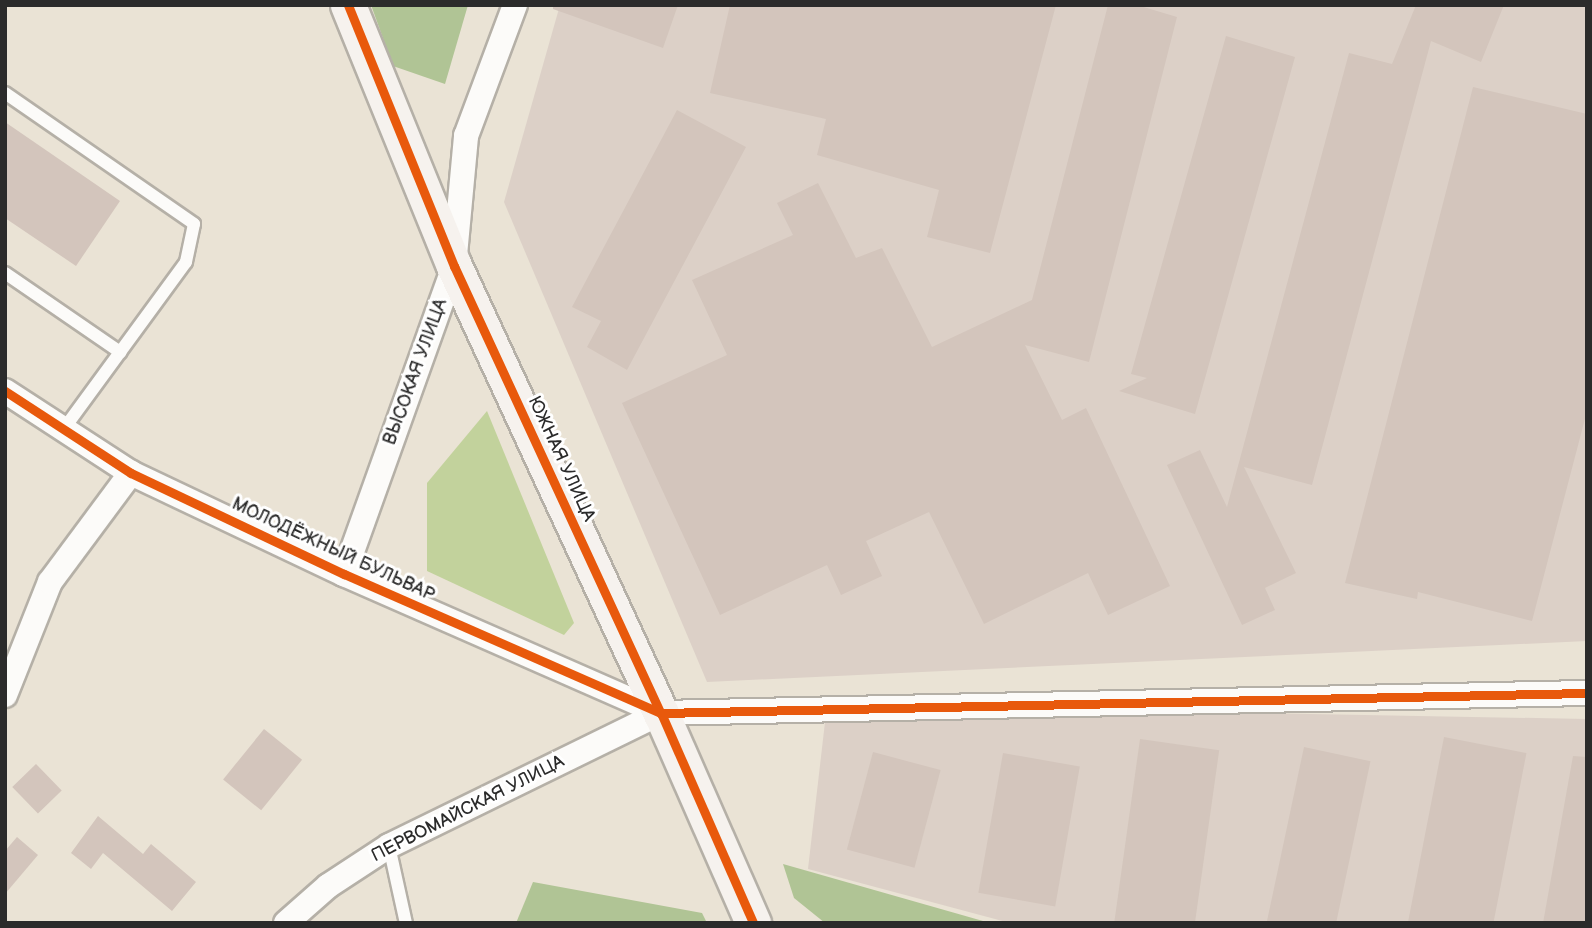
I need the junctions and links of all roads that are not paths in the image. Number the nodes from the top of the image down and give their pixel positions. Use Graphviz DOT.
graph roads {
  1 [pos="348,5"];
  2 [pos="514,5"];
  3 [pos="5,93"];
  4 [pos="454,266"];
  5 [pos="5,273"];
  6 [pos="120,352"];
  7 [pos="5,391"];
  8 [pos="62,431"];
  9 [pos="131,473"];
  10 [pos="344,574"];
  11 [pos="1587,692"];
  12 [pos="5,695"];
  13 [pos="661,713"];
  14 [pos="389,846"];
  15 [pos="286,923"];
  16 [pos="405,923"];
  17 [pos="753,923"];
  1 -- 4 [label="street, ЮЖНАЯ УЛИЦА"];
  2 -- 4 [label="street, ВЫСОКАЯ УЛИЦА"];
  3 -- 6 [label="lane"];
  4 -- 10 [label="street, ВЫСОКАЯ УЛИЦА"];
  4 -- 13 [label="street, ЮЖНАЯ УЛИЦА"];
  5 -- 6 [label="lane"];
  6 -- 8 [label="lane"];
  7 -- 8 [label="street, МОЛОДЁЖНЫЙ БУЛЬВАР"];
  8 -- 9 [label="street, МОЛОДЁЖНЫЙ БУЛЬВАР"];
  9 -- 10 [label="street, МОЛОДЁЖНЫЙ БУЛЬВАР"];
  9 -- 12 [label="street"];
  10 -- 13 [label="street, МОЛОДЁЖНЫЙ БУЛЬВАР"];
  11 -- 13 [label="street"];
  13 -- 14 [label="street, ПЕРВОМАЙСКАЯ УЛИЦА"];
  13 -- 17 [label="street, ЮЖНАЯ УЛИЦА"];
  14 -- 15 [label="street, ПЕРВОМАЙСКАЯ УЛИЦА"];
  14 -- 16 [label="lane"];
}
